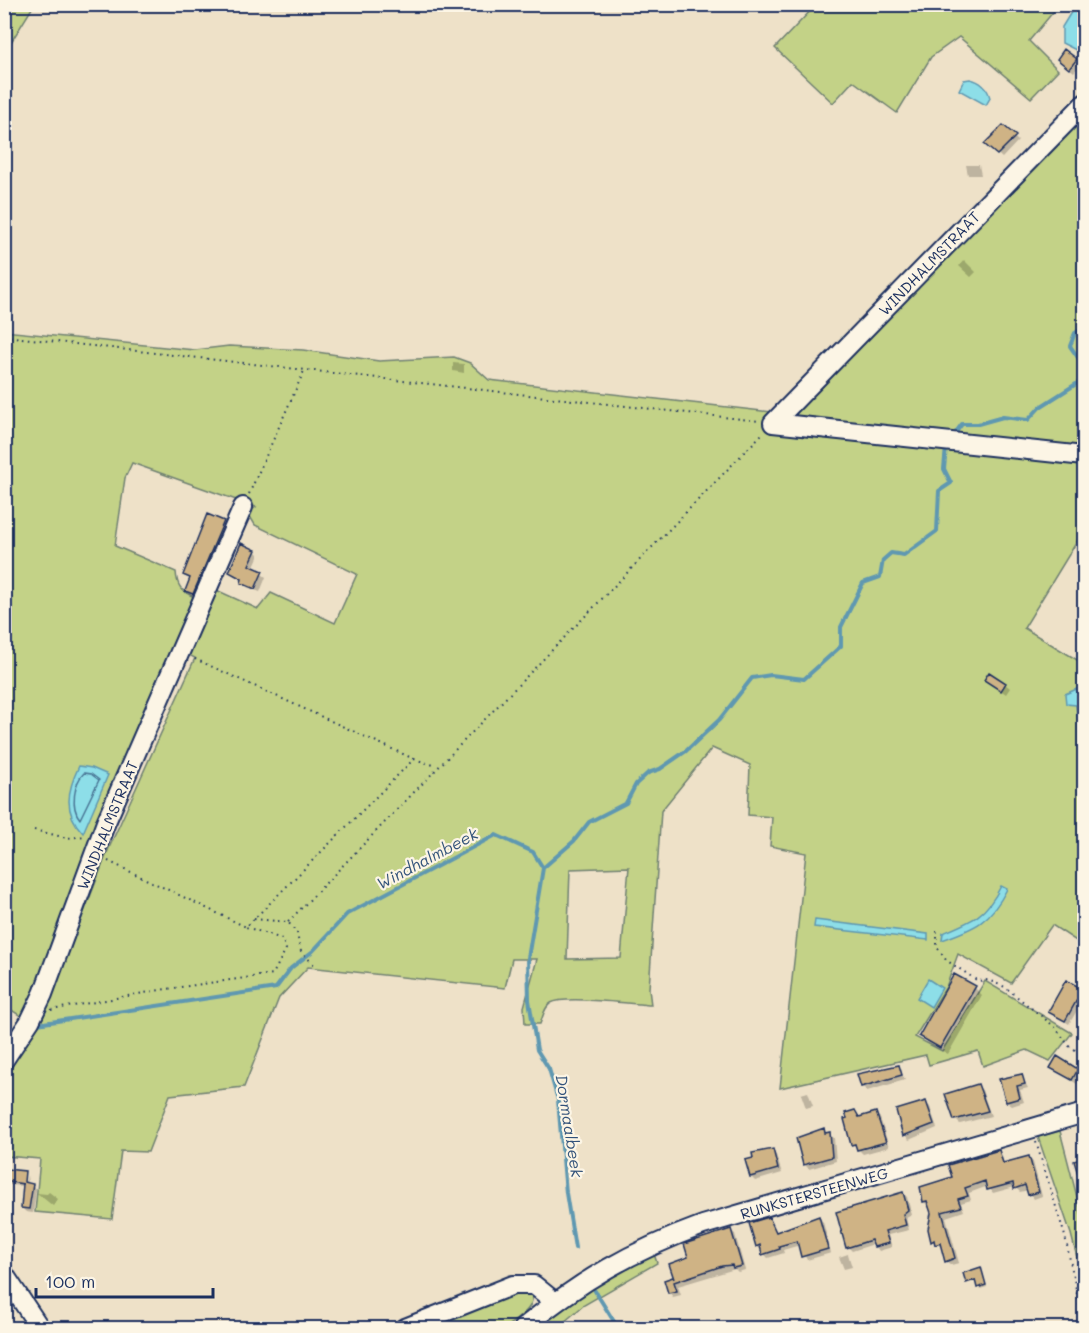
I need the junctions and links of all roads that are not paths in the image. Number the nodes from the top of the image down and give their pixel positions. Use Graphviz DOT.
graph roads {
  1 [pos="1084,104"];
  2 [pos="1084,456"];
  3 [pos="243,507"];
  4 [pos="4,1060"];
  5 [pos="1084,1113"];
  6 [pos="4,1274"];
  7 [pos="555,1302"];
  8 [pos="40,1329"];
  9 [pos="405,1329"];
  10 [pos="524,1329"];
  1 -- 2 [label="street, WINDHALMSTRAAT"];
  3 -- 4 [label="street, WINDHALMSTRAAT"];
  5 -- 7 [label="street, RUNKSTERSTEENWEG"];
  6 -- 8 [label="street"];
  7 -- 9 [label="street"];
  7 -- 10 [label="street, RUNKSTERSTEENWEG"];
}
